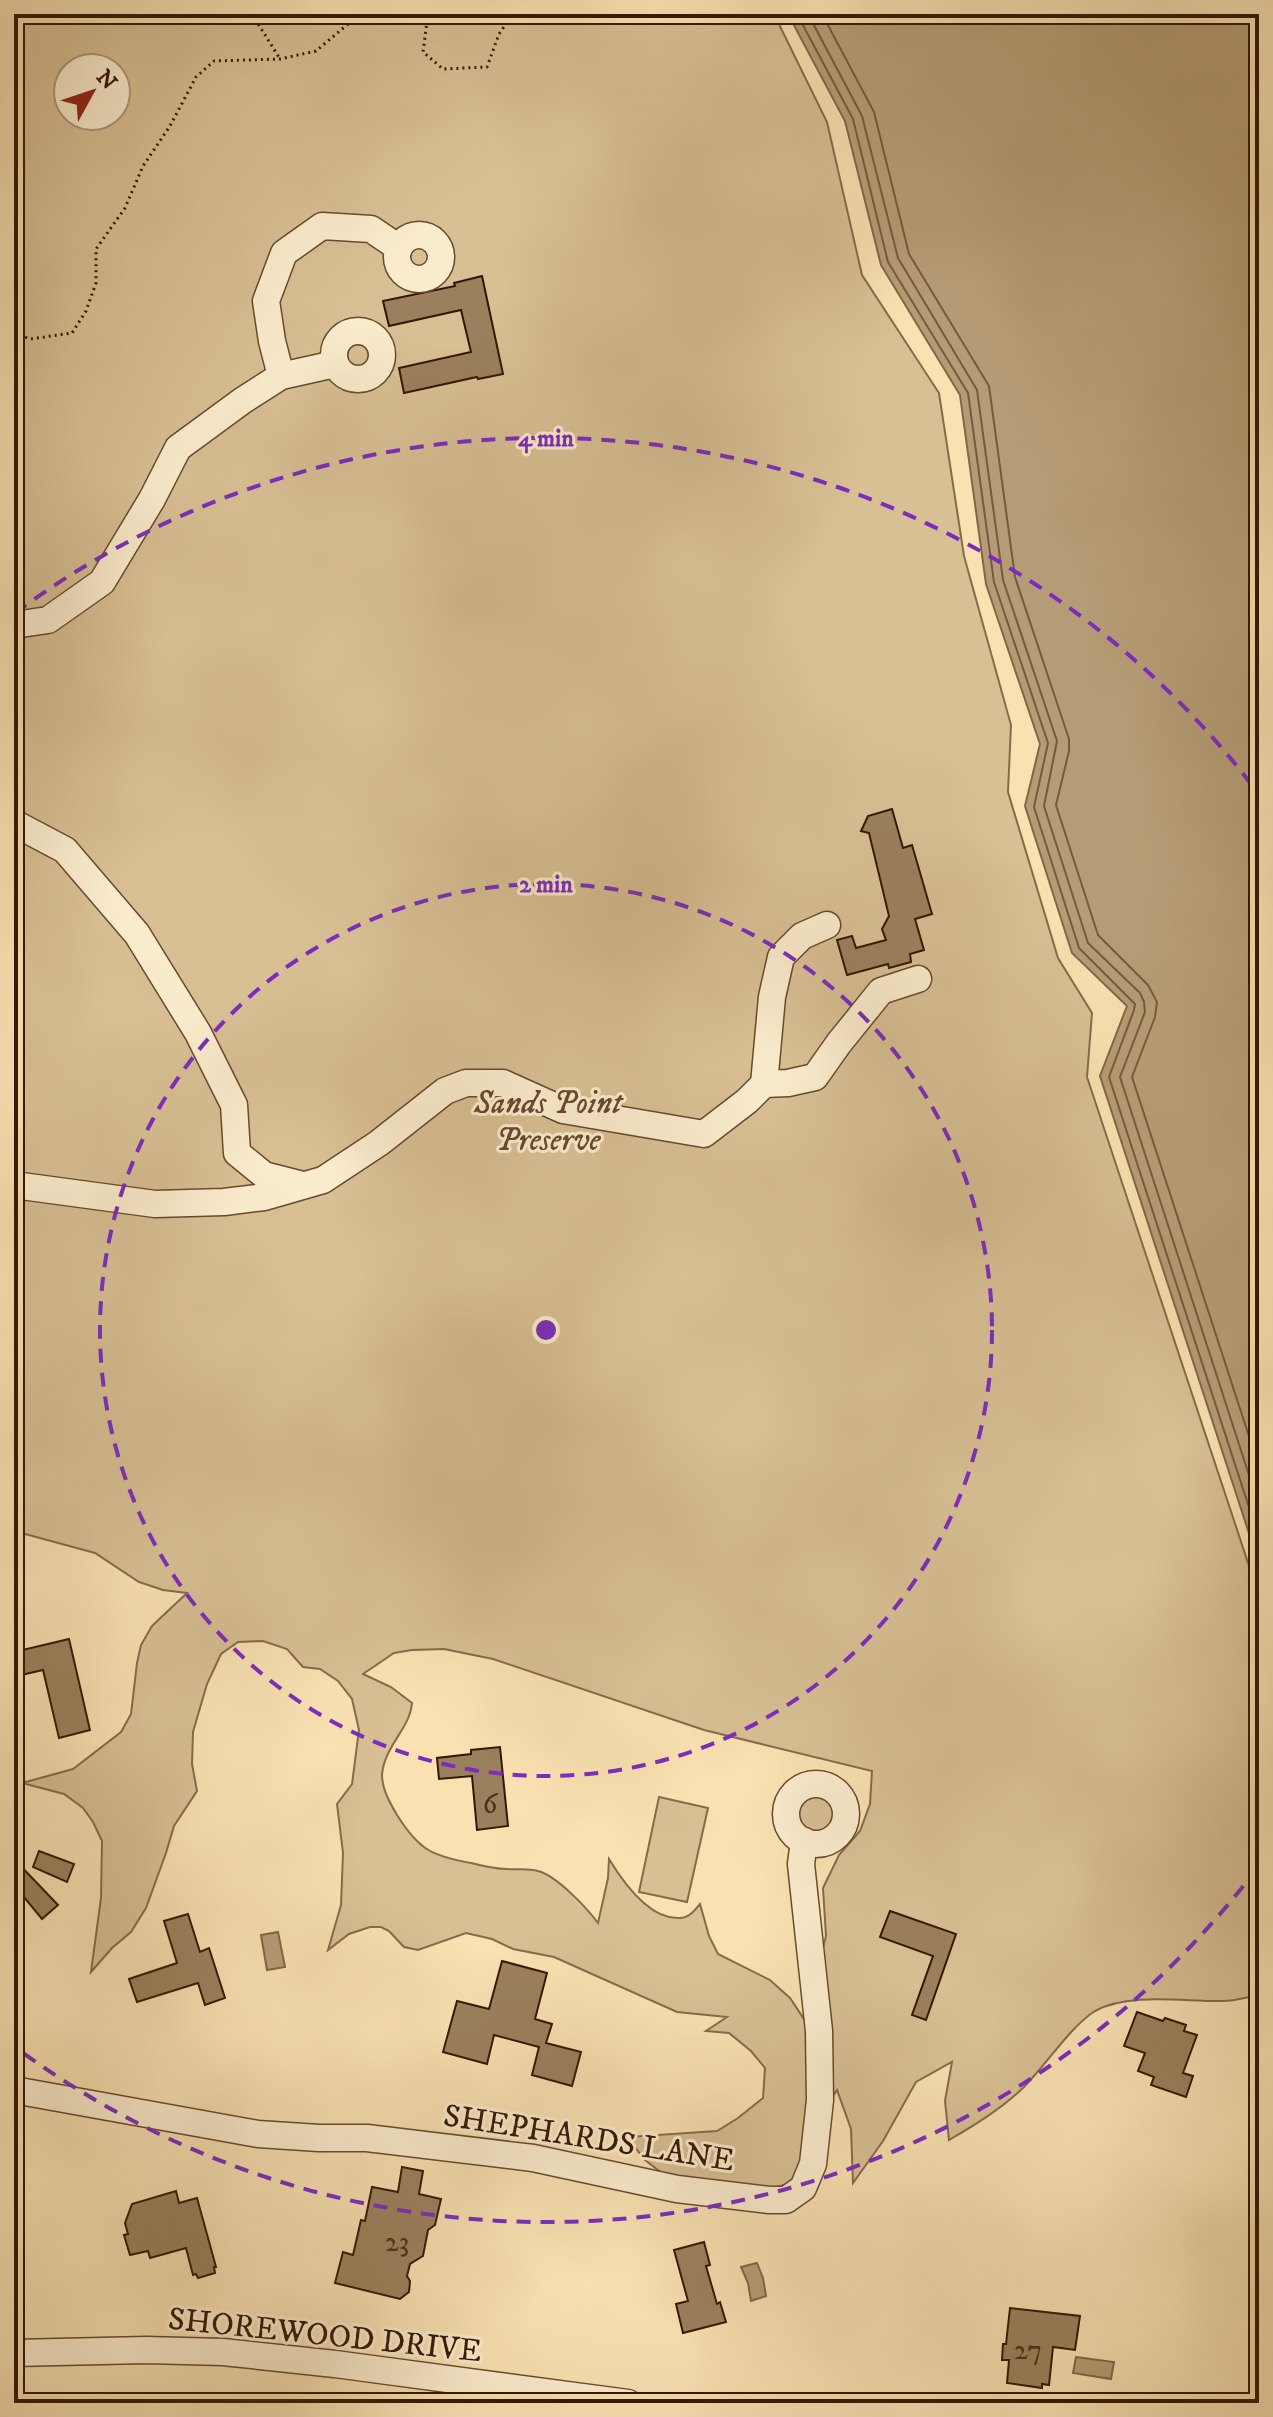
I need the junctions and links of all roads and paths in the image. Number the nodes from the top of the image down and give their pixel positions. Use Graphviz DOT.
graph roads {
  1 [pos="252,14"];
  2 [pos="350,14"];
  3 [pos="428,14"];
  4 [pos="513,14"];
  5 [pos="280,59"];
  6 [pos="399,248"];
  7 [pos="14,333"];
  8 [pos="335,364"];
  9 [pos="281,376"];
  10 [pos="14,625"];
  11 [pos="14,823"];
  12 [pos="827,925"];
  13 [pos="918,979"];
  14 [pos="764,1084"];
  15 [pos="14,1185"];
  16 [pos="303,1185"];
  17 [pos="804,1841"];
  18 [pos="14,2090"];
  19 [pos="14,2353"];
  20 [pos="628,2403"];
  1 -- 5 [label="path"];
  2 -- 5 [label="path"];
  3 -- 4 [label="path"];
  5 -- 7 [label="path"];
  6 -- 9 [label="street"];
  8 -- 9 [label="street"];
  9 -- 10 [label="street"];
  11 -- 16 [label="street"];
  12 -- 14 [label="street"];
  13 -- 14 [label="street"];
  14 -- 16 [label="street"];
  15 -- 16 [label="street"];
  17 -- 18 [label="street, SHEPHARDS LANE"];
  19 -- 20 [label="street, SHOREWOOD DRIVE"];
}
